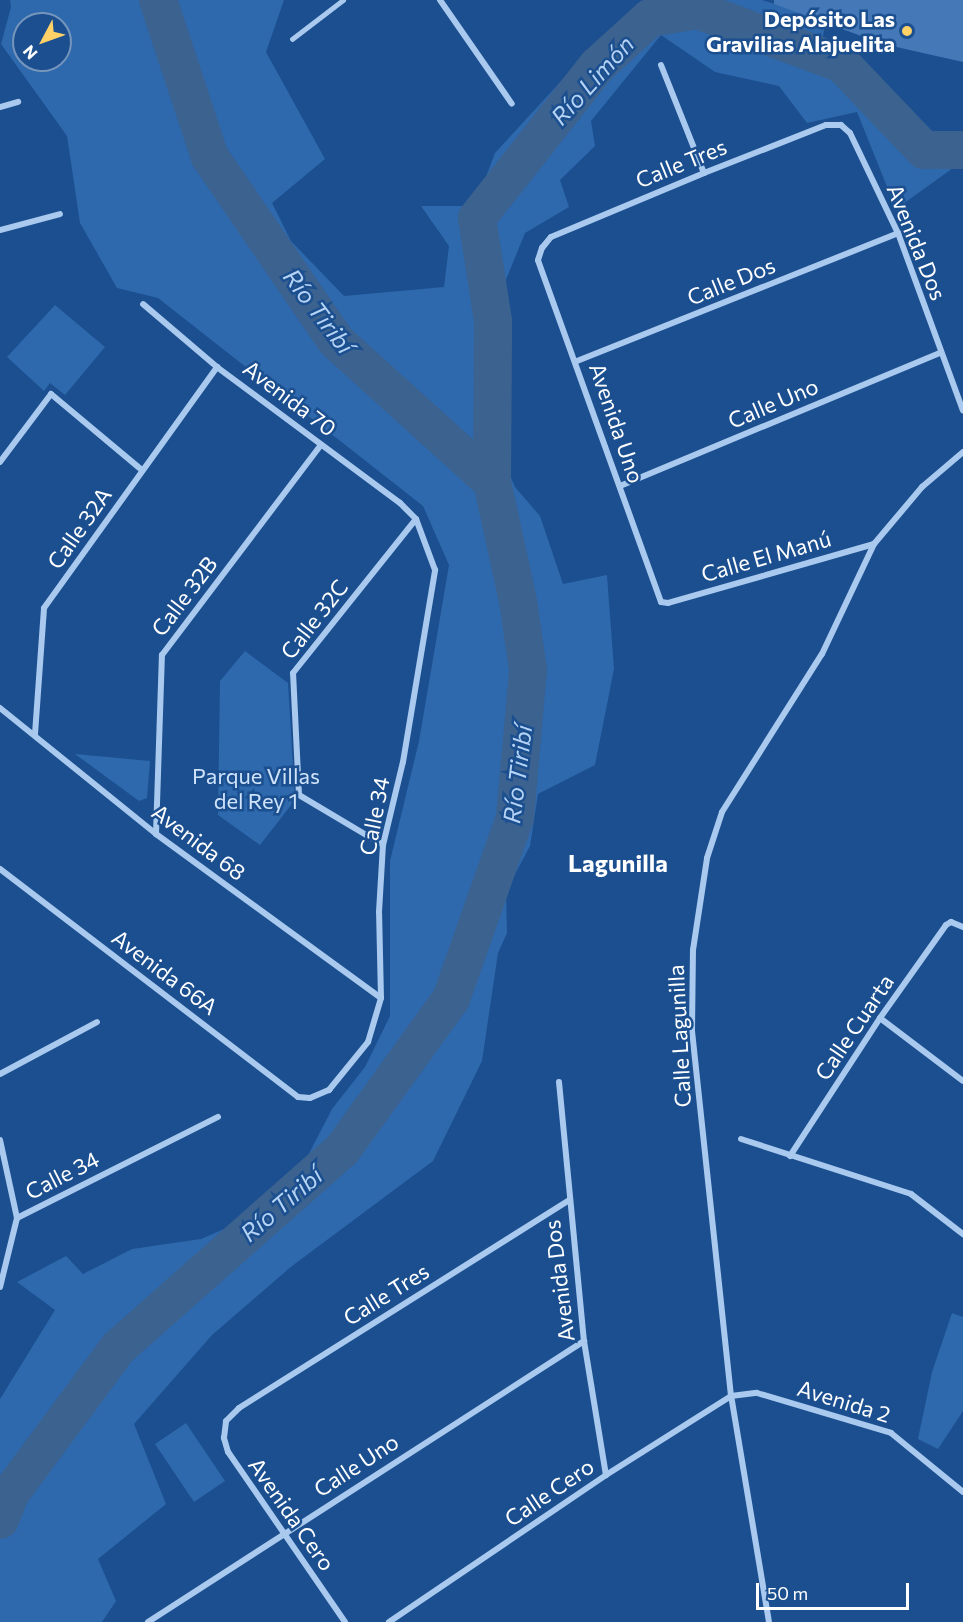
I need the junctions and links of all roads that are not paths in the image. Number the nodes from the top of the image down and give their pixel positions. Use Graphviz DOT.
graph roads {
  1 [pos="343,0"];
  2 [pos="440,0"];
  3 [pos="292,39"];
  4 [pos="661,65"];
  5 [pos="18,102"];
  6 [pos="512,104"];
  7 [pos="0,107"];
  8 [pos="841,125"];
  9 [pos="704,173"];
  10 [pos="60,214"];
  11 [pos="0,230"];
  12 [pos="898,234"];
  13 [pos="542,248"];
  14 [pos="143,304"];
  15 [pos="940,353"];
  16 [pos="577,361"];
  17 [pos="217,367"];
  18 [pos="963,411"];
  19 [pos="321,444"];
  20 [pos="963,452"];
  21 [pos="0,462"];
  22 [pos="142,470"];
  23 [pos="620,486"];
  24 [pos="416,519"];
  25 [pos="874,544"];
  26 [pos="668,603"];
  27 [pos="0,708"];
  28 [pos="35,734"];
  29 [pos="156,834"];
  30 [pos="383,845"];
  31 [pos="0,869"];
  32 [pos="963,927"];
  33 [pos="381,998"];
  34 [pos="879,1018"];
  35 [pos="97,1022"];
  36 [pos="0,1074"];
  37 [pos="559,1082"];
  38 [pos="963,1082"];
  39 [pos="310,1098"];
  40 [pos="218,1116"];
  41 [pos="741,1139"];
  42 [pos="0,1140"];
  43 [pos="790,1156"];
  44 [pos="568,1201"];
  45 [pos="17,1218"];
  46 [pos="963,1234"];
  47 [pos="0,1287"];
  48 [pos="584,1341"];
  49 [pos="731,1396"];
  50 [pos="226,1421"];
  51 [pos="606,1475"];
  52 [pos="963,1492"];
  53 [pos="284,1532"];
  54 [pos="148,1622"];
  55 [pos="345,1622"];
  56 [pos="390,1622"];
  57 [pos="770,1622"];
  1 -- 3 [label="lane"];
  2 -- 6 [label="street"];
  4 -- 9 [label="street"];
  5 -- 7 [label="street"];
  8 -- 9 [label="street, Calle Tres"];
  8 -- 12 [label="street, Avenida Dos"];
  9 -- 13 [label="street, Calle Tres"];
  10 -- 11 [label="street"];
  12 -- 15 [label="street, Avenida Dos"];
  12 -- 16 [label="street, Calle Dos"];
  13 -- 16 [label="street, Avenida Uno"];
  14 -- 17 [label="street, Avenida 70"];
  15 -- 18 [label="street, Avenida Dos"];
  15 -- 23 [label="street, Calle Uno"];
  16 -- 23 [label="street, Avenida Uno"];
  17 -- 19 [label="street, Avenida 70"];
  17 -- 22 [label="street, Calle 32A"];
  19 -- 24 [label="street, Avenida 70"];
  19 -- 29 [label="street, Calle 32B"];
  20 -- 25 [label="street, Calle Lagunilla"];
  21 -- 22 [label="street"];
  22 -- 28 [label="street, Calle 32A"];
  23 -- 26 [label="street, Avenida Uno"];
  24 -- 30 [label="street, Calle 34"];
  24 -- 30 [label="street, Calle 32C"];
  25 -- 26 [label="street, Calle El Manú"];
  25 -- 49 [label="street, Calle Lagunilla"];
  27 -- 28 [label="street, Avenida 68"];
  28 -- 29 [label="street, Avenida 68"];
  29 -- 33 [label="street, Avenida 68"];
  30 -- 33 [label="street, Calle 34"];
  31 -- 39 [label="street, Avenida 66A"];
  32 -- 34 [label="street, Calle Cuarta"];
  33 -- 39 [label="street, Calle 34"];
  34 -- 38 [label="street"];
  34 -- 43 [label="street, Calle Cuarta"];
  35 -- 36 [label="street"];
  37 -- 44 [label="street, Avenida Dos"];
  40 -- 45 [label="street, Calle 34"];
  41 -- 43 [label="street"];
  42 -- 45 [label="street"];
  43 -- 46 [label="street"];
  44 -- 48 [label="street, Avenida Dos"];
  44 -- 50 [label="street, Calle Tres"];
  45 -- 47 [label="street, Calle 34"];
  48 -- 51 [label="street, Avenida Dos"];
  48 -- 53 [label="street, Calle Uno"];
  49 -- 51 [label="street, Calle Cero"];
  49 -- 52 [label="street, Avenida 2"];
  49 -- 57 [label="street, Calle Lagunilla"];
  50 -- 53 [label="street, Avenida Cero"];
  51 -- 56 [label="street, Calle Cero"];
  53 -- 54 [label="street, Calle Uno"];
  53 -- 55 [label="street, Avenida Cero"];
}
